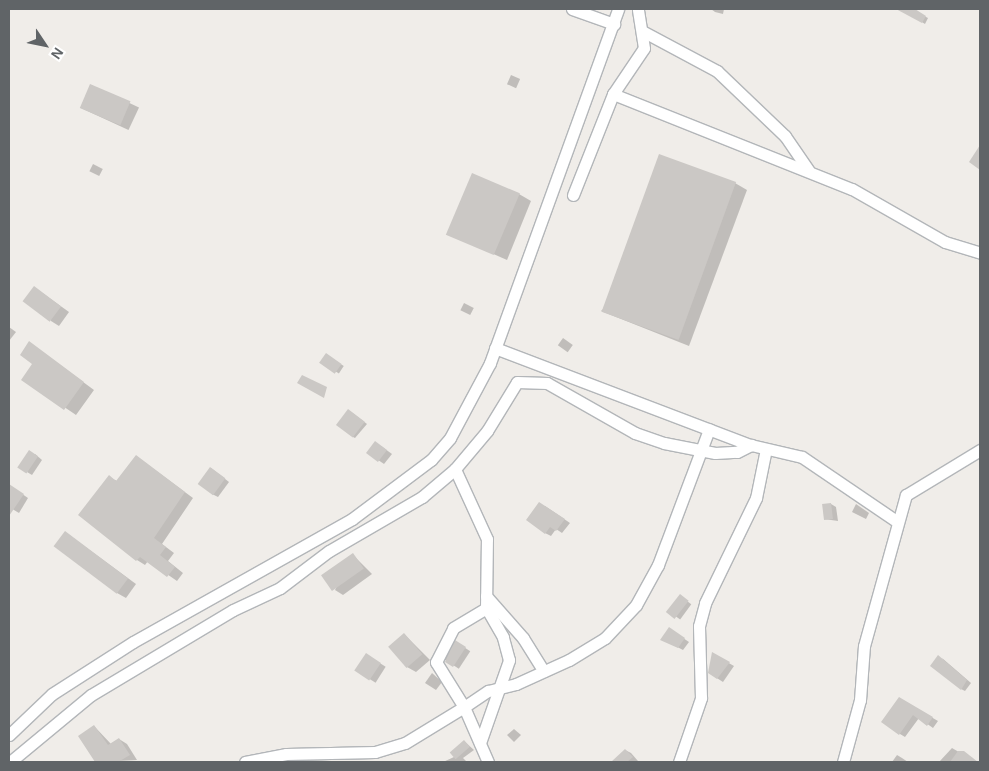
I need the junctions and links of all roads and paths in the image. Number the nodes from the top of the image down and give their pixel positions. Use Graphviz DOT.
graph roads {
  1 [pos="572,9"];
  2 [pos="618,9"];
  3 [pos="638,9"];
  4 [pos="614,24"];
  5 [pos="644,32"];
  6 [pos="613,94"];
  7 [pos="809,171"];
  8 [pos="573,195"];
  9 [pos="980,253"];
  10 [pos="495,348"];
  11 [pos="709,429"];
  12 [pos="750,444"];
  13 [pos="766,449"];
  14 [pos="702,450"];
  15 [pos="980,450"];
  16 [pos="455,469"];
  17 [pos="896,521"];
  18 [pos="486,602"];
  19 [pos="133,642"];
  20 [pos="143,661"];
  21 [pos="544,672"];
  22 [pos="502,687"];
  23 [pos="464,707"];
  24 [pos="9,735"];
  25 [pos="480,743"];
  26 [pos="10,762"];
  27 [pos="245,762"];
  28 [pos="488,762"];
  29 [pos="679,762"];
  30 [pos="842,762"];
  1 -- 4 [label="street"];
  2 -- 4 [label="street"];
  3 -- 5 [label="street"];
  4 -- 10 [label="street"];
  5 -- 6 [label="street"];
  5 -- 7 [label="street"];
  6 -- 7 [label="street"];
  6 -- 8 [label="street"];
  7 -- 9 [label="street"];
  10 -- 11 [label="street"];
  10 -- 19 [label="street"];
  11 -- 12 [label="street"];
  11 -- 14 [label="street"];
  12 -- 13 [label="street"];
  12 -- 14 [label="street"];
  13 -- 17 [label="street"];
  13 -- 29 [label="street"];
  14 -- 16 [label="street"];
  14 -- 21 [label="street"];
  15 -- 17 [label="street"];
  16 -- 18 [label="street"];
  16 -- 20 [label="street"];
  17 -- 30 [label="street"];
  18 -- 21 [label="street"];
  18 -- 22 [label="street"];
  18 -- 23 [label="street"];
  19 -- 20 [label="street"];
  19 -- 24 [label="street"];
  20 -- 26 [label="street"];
  21 -- 22 [label="street"];
  22 -- 23 [label="street"];
  22 -- 25 [label="street"];
  23 -- 25 [label="street"];
  23 -- 27 [label="street"];
  25 -- 28 [label="street"];
}
